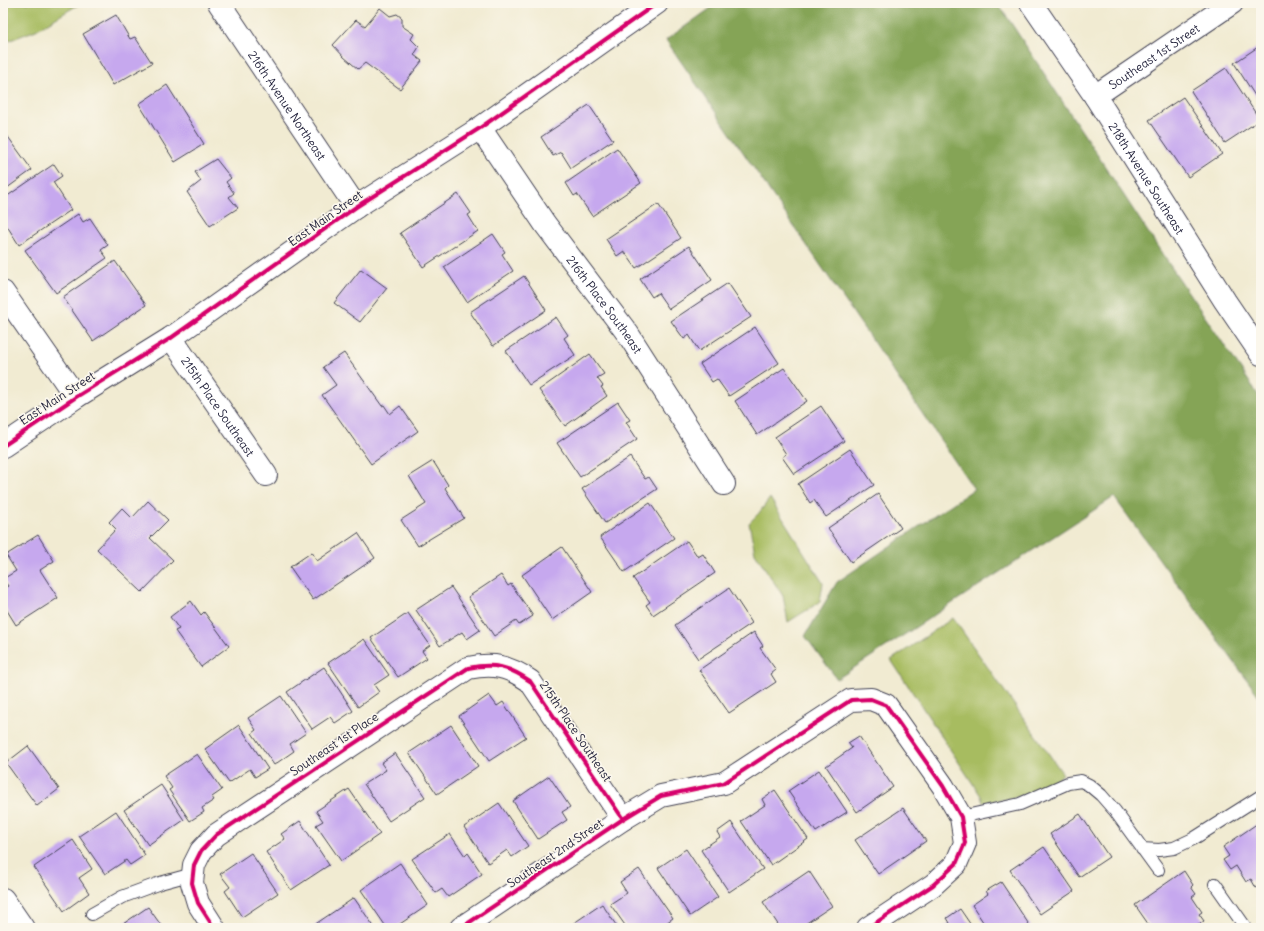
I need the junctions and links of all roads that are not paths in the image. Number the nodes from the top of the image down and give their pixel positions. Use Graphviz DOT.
graph roads {
  1 [pos="219,3"];
  2 [pos="657,3"];
  3 [pos="1031,3"];
  4 [pos="1232,3"];
  5 [pos="1095,96"];
  6 [pos="480,128"];
  7 [pos="356,208"];
  8 [pos="3,292"];
  9 [pos="171,338"];
  10 [pos="1261,354"];
  11 [pos="76,397"];
  12 [pos="3,446"];
  13 [pos="266,474"];
  14 [pos="724,484"];
  15 [pos="501,667"];
  16 [pos="1261,796"];
  17 [pos="961,817"];
  18 [pos="623,819"];
  19 [pos="1142,849"];
  20 [pos="194,870"];
  21 [pos="1158,870"];
  22 [pos="1215,884"];
  23 [pos="3,899"];
  24 [pos="92,914"];
  25 [pos="23,928"];
  26 [pos="214,928"];
  27 [pos="461,928"];
  28 [pos="868,928"];
  29 [pos="1246,928"];
  1 -- 7 [label="street, 216th Avenue Northeast"];
  2 -- 6 [label="street, East Main Street"];
  3 -- 5 [label="street, 218th Avenue Southeast"];
  4 -- 5 [label="street, Southeast 1st Street"];
  5 -- 10 [label="street, 218th Avenue Southeast"];
  6 -- 7 [label="street, East Main Street"];
  6 -- 14 [label="street, 216th Place Southeast"];
  7 -- 9 [label="street, East Main Street"];
  8 -- 11 [label="street"];
  9 -- 11 [label="street, East Main Street"];
  9 -- 13 [label="street, 215th Place Southeast"];
  11 -- 12 [label="street, East Main Street"];
  15 -- 18 [label="street, 215th Place Southeast"];
  15 -- 20 [label="street, Southeast 1st Place"];
  16 -- 19 [label="lane"];
  17 -- 18 [label="street, Southeast 2nd Street"];
  17 -- 19 [label="lane"];
  17 -- 28 [label="street"];
  18 -- 27 [label="street, Southeast 2nd Street"];
  19 -- 21 [label="lane"];
  20 -- 24 [label="lane"];
  20 -- 26 [label="street"];
  22 -- 29 [label="lane"];
  23 -- 25 [label="street"];
}
